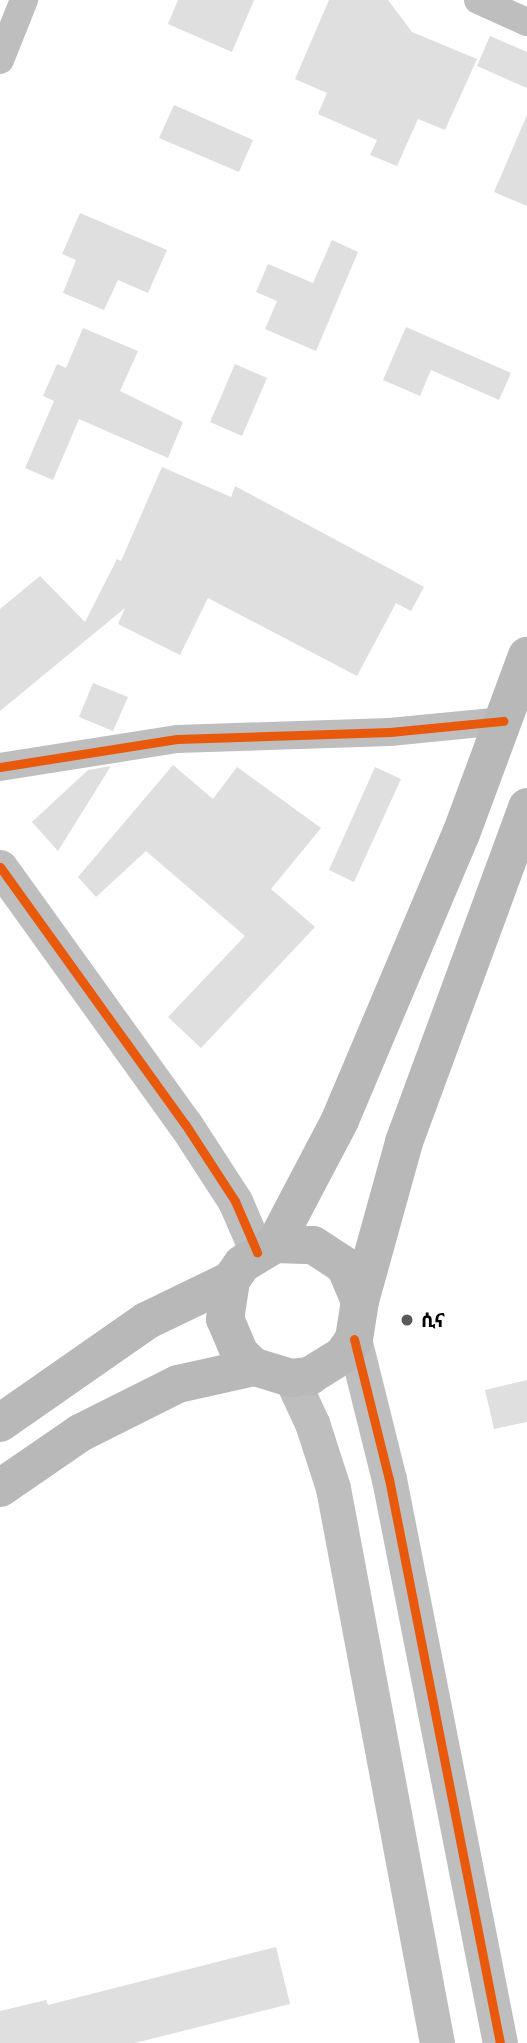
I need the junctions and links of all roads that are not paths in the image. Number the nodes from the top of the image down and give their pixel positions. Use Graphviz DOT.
graph roads {
  1 [pos="24,0"];
  2 [pos="478,0"];
  3 [pos="527,22"];
  4 [pos="0,60"];
  5 [pos="527,656"];
  6 [pos="503,721"];
  7 [pos="0,766"];
  8 [pos="527,807"];
  9 [pos="520,848"];
  10 [pos="0,867"];
  11 [pos="266,1248"];
  12 [pos="231,1280"];
  13 [pos="360,1301"];
  14 [pos="354,1339"];
  15 [pos="254,1367"];
  16 [pos="291,1378"];
  17 [pos="0,1423"];
  18 [pos="0,1488"];
  19 [pos="437,2043"];
  20 [pos="500,2043"];
  1 -- 4 [label="street"];
  2 -- 3 [label="street"];
  5 -- 6 [label="main road"];
  6 -- 7 [label="street"];
  6 -- 11 [label="main road"];
  8 -- 9 [label="main road"];
  9 -- 13 [label="main road"];
  10 -- 11 [label="street"];
  11 -- 12 [label="main road"];
  11 -- 13 [label="main road"];
  12 -- 15 [label="main road"];
  12 -- 17 [label="main road"];
  13 -- 14 [label="main road"];
  14 -- 16 [label="main road"];
  14 -- 20 [label="street"];
  15 -- 16 [label="main road"];
  15 -- 18 [label="main road"];
  16 -- 19 [label="street"];
}
